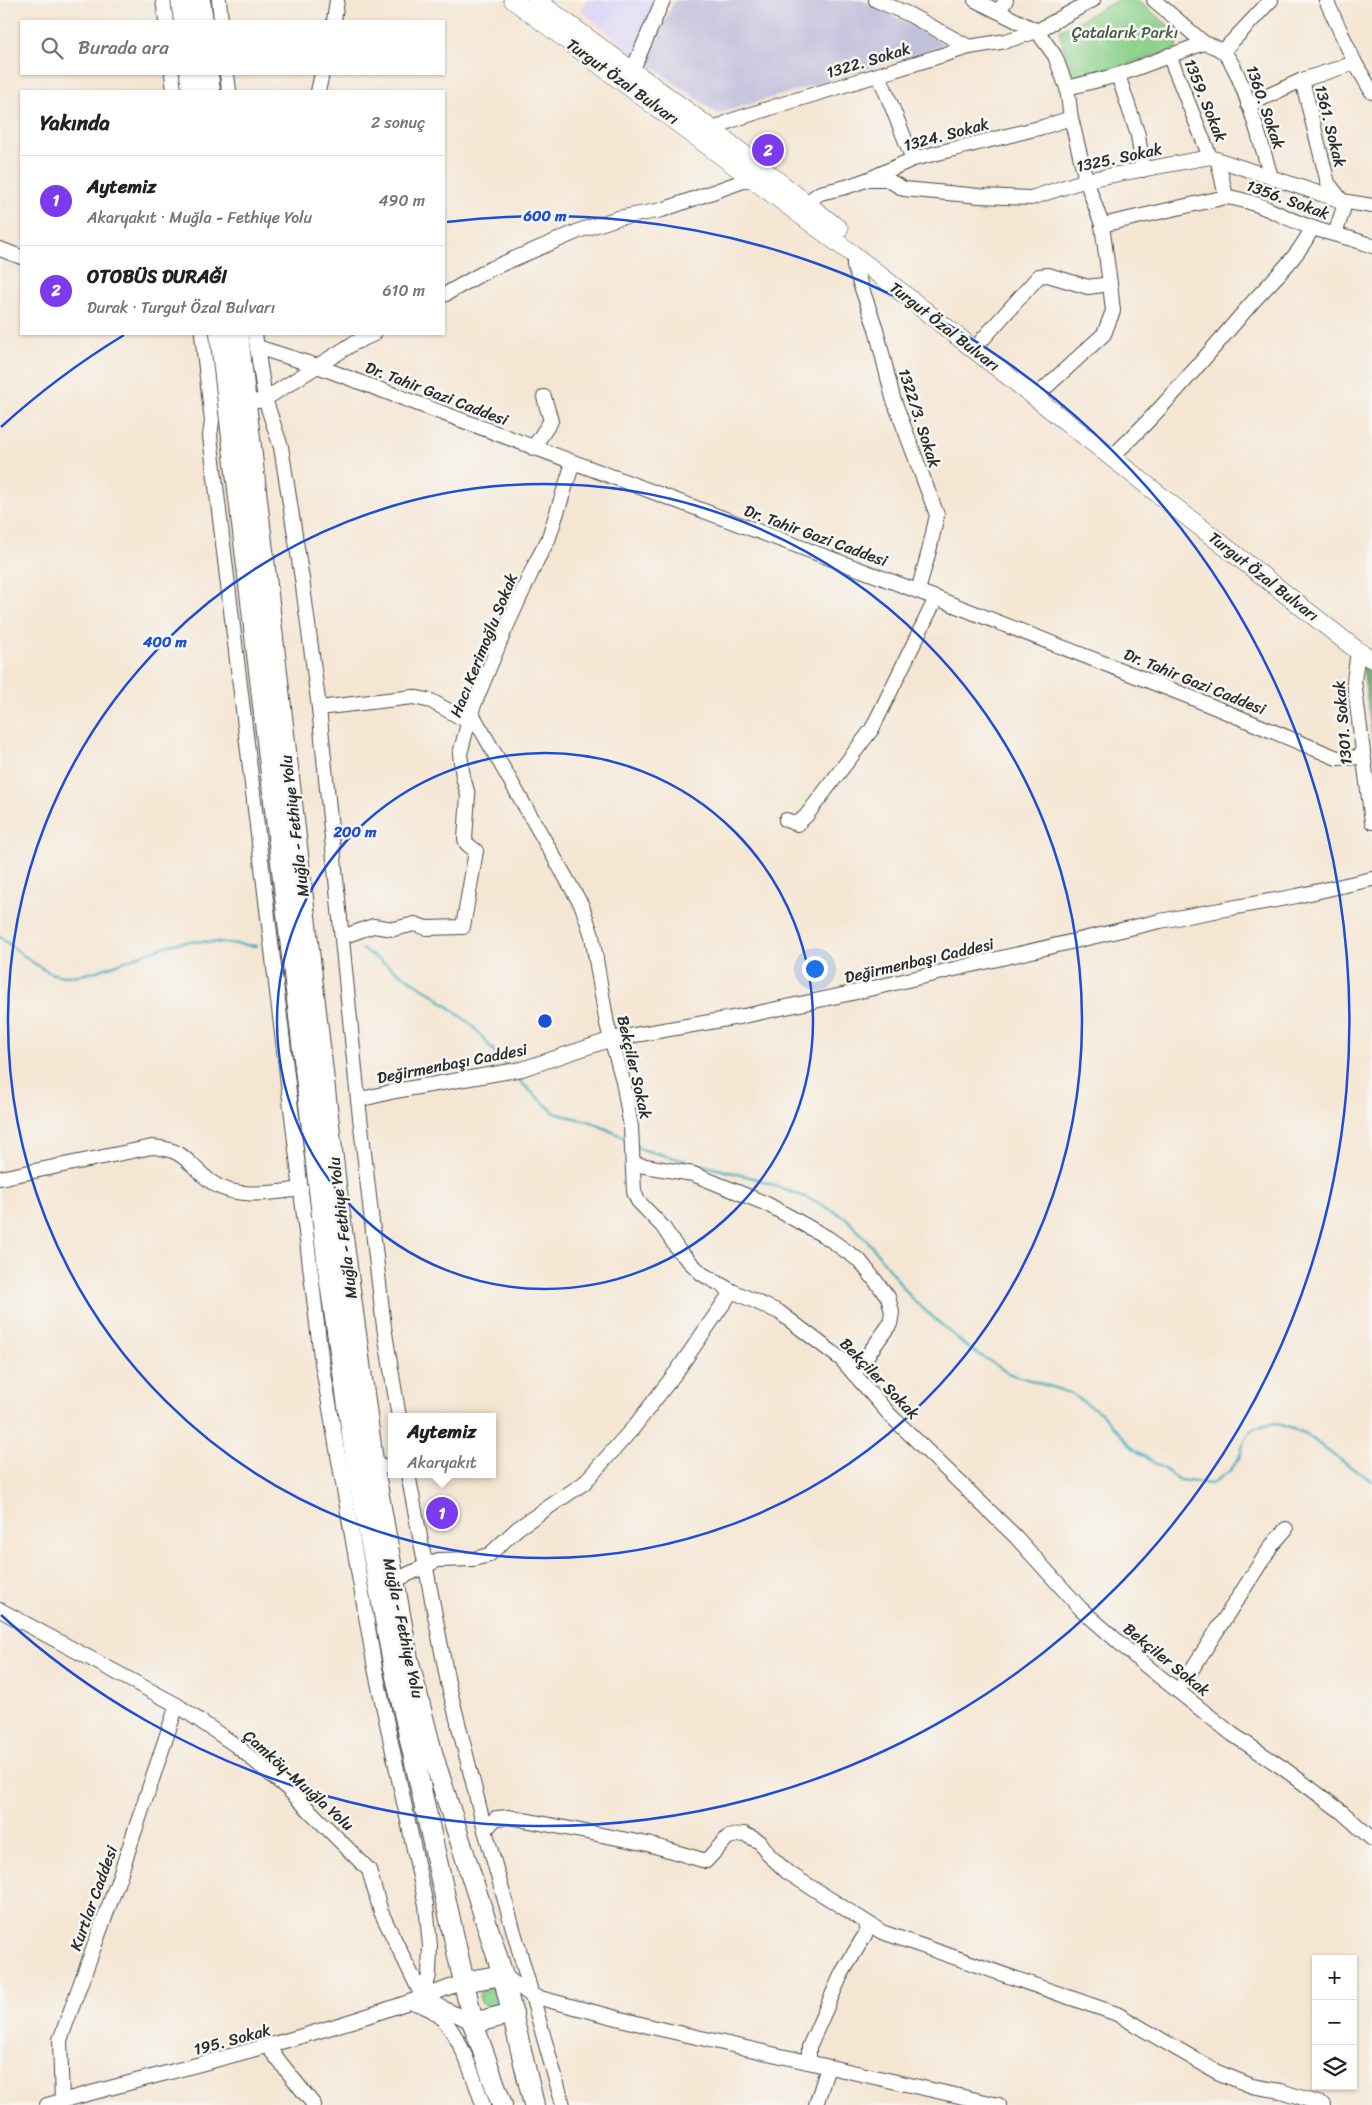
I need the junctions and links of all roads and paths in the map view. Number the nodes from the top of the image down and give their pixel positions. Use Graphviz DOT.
graph roads {
  1 [pos="163,0"];
  2 [pos="181,0"];
  3 [pos="200,0"];
  4 [pos="219,0"];
  5 [pos="337,0"];
  6 [pos="513,0"];
  7 [pos="536,0"];
  8 [pos="663,0"];
  9 [pos="876,0"];
  10 [pos="975,0"];
  11 [pos="1093,0"];
  12 [pos="1154,0"];
  13 [pos="1271,0"];
  14 [pos="1326,0"];
  15 [pos="1003,5"];
  16 [pos="166,20"];
  17 [pos="184,20"];
  18 [pos="203,20"];
  19 [pos="221,20"];
  20 [pos="334,20"];
  21 [pos="1036,31"];
  22 [pos="1204,43"];
  23 [pos="970,47"];
  24 [pos="1223,52"];
  25 [pos="1169,55"];
  26 [pos="1355,63"];
  27 [pos="633,69"];
  28 [pos="172,75"];
  29 [pos="190,75"];
  30 [pos="208,75"];
  31 [pos="227,75"];
  32 [pos="322,75"];
  33 [pos="879,75"];
  34 [pos="1118,75"];
  35 [pos="1302,80"];
  36 [pos="1068,88"];
  37 [pos="174,90"];
  38 [pos="192,90"];
  39 [pos="210,90"];
  40 [pos="229,90"];
  41 [pos="318,90"];
  42 [pos="1372,92"];
  43 [pos="1248,104"];
  44 [pos="1071,118"];
  45 [pos="713,130"];
  46 [pos="913,159"];
  47 [pos="1214,159"];
  48 [pos="1144,170"];
  49 [pos="1271,177"];
  50 [pos="752,178"];
  51 [pos="870,179"];
  52 [pos="1086,180"];
  53 [pos="1226,197"];
  54 [pos="1342,201"];
  55 [pos="1372,206"];
  56 [pos="806,212"];
  57 [pos="1102,224"];
  58 [pos="1312,228"];
  59 [pos="1335,234"];
  60 [pos="1372,246"];
  61 [pos="0,249"];
  62 [pos="854,255"];
  63 [pos="20,258"];
  64 [pos="1110,284"];
  65 [pos="445,294"];
  66 [pos="202,335"];
  67 [pos="220,335"];
  68 [pos="238,335"];
  69 [pos="372,335"];
  70 [pos="256,340"];
  71 [pos="982,340"];
  72 [pos="317,366"];
  73 [pos="1044,389"];
  74 [pos="544,397"];
  75 [pos="255,401"];
  76 [pos="533,448"];
  77 [pos="1120,450"];
  78 [pos="572,463"];
  79 [pos="918,591"];
  80 [pos="936,598"];
  81 [pos="1367,652"];
  82 [pos="319,708"];
  83 [pos="470,717"];
  84 [pos="1362,757"];
  85 [pos="786,820"];
  86 [pos="1372,822"];
  87 [pos="1372,879"];
  88 [pos="342,937"];
  89 [pos="288,1003"];
  90 [pos="612,1039"];
  91 [pos="358,1100"];
  92 [pos="632,1157"];
  93 [pos="0,1178"];
  94 [pos="301,1189"];
  95 [pos="321,1281"];
  96 [pos="732,1291"];
  97 [pos="332,1364"];
  98 [pos="854,1374"];
  99 [pos="398,1413"];
  100 [pos="383,1467"];
  101 [pos="409,1478"];
  102 [pos="1286,1529"];
  103 [pos="425,1565"];
  104 [pos="394,1581"];
  105 [pos="0,1610"];
  106 [pos="1178,1691"];
  107 [pos="177,1705"];
  108 [pos="484,1830"];
  109 [pos="1372,1839"];
  110 [pos="868,1923"];
  111 [pos="503,1975"];
  112 [pos="463,1982"];
  113 [pos="532,1996"];
  114 [pos="418,2000"];
  115 [pos="513,2014"];
  116 [pos="472,2024"];
  117 [pos="268,2048"];
  118 [pos="809,2062"];
  119 [pos="828,2067"];
  120 [pos="62,2103"];
  121 [pos="47,2105"];
  122 [pos="314,2105"];
  123 [pos="483,2105"];
  124 [pos="502,2105"];
  125 [pos="534,2105"];
  126 [pos="563,2105"];
  127 [pos="816,2105"];
  128 [pos="999,2105"];
  129 [pos="1324,2105"];
  1 -- 16 [label="street"];
  2 -- 17 [label="highway"];
  3 -- 18 [label="highway"];
  4 -- 19 [label="street"];
  5 -- 20 [label="street"];
  6 -- 50 [label="main road, Turgut Özal Bulvarı"];
  7 -- 27 [label="main road, Turgut Özal Bulvarı"];
  8 -- 27 [label="street"];
  9 -- 23 [label="street"];
  10 -- 15 [label="street"];
  11 -- 21 [label="street"];
  12 -- 22 [label="street"];
  13 -- 24 [label="street"];
  14 -- 26 [label="street"];
  15 -- 21 [label="street"];
  21 -- 23 [label="street, 1322. Sokak"];
  21 -- 36 [label="street"];
  22 -- 24 [label="street"];
  22 -- 25 [label="street"];
  23 -- 33 [label="street, 1322. Sokak"];
  24 -- 43 [label="street, 1360. Sokak"];
  25 -- 34 [label="street"];
  25 -- 47 [label="street, 1359. Sokak"];
  26 -- 35 [label="street"];
  26 -- 42 [label="street"];
  27 -- 45 [label="main road, Turgut Özal Bulvarı"];
  28 -- 37 [label="street"];
  29 -- 38 [label="highway"];
  30 -- 39 [label="highway"];
  31 -- 40 [label="street"];
  32 -- 41 [label="street"];
  33 -- 45 [label="street, 1322. Sokak"];
  33 -- 46 [label="street"];
  34 -- 36 [label="street"];
  34 -- 48 [label="street"];
  35 -- 43 [label="street"];
  35 -- 54 [label="street, 1361. Sokak"];
  36 -- 44 [label="street"];
  43 -- 49 [label="street, 1360. Sokak"];
  44 -- 46 [label="street, 1324. Sokak"];
  44 -- 52 [label="street"];
  45 -- 56 [label="main road, Turgut Özal Bulvarı"];
  46 -- 51 [label="street, 1324. Sokak"];
  47 -- 48 [label="street, 1325. Sokak"];
  47 -- 49 [label="street, 1325. Sokak"];
  47 -- 53 [label="street, 1359. Sokak"];
  48 -- 52 [label="street, 1325. Sokak"];
  49 -- 54 [label="street, 1325. Sokak"];
  50 -- 56 [label="main road, Turgut Özal Bulvarı"];
  50 -- 65 [label="street"];
  51 -- 52 [label="street, 1325. Sokak"];
  51 -- 56 [label="street, 1324. Sokak"];
  52 -- 57 [label="street"];
  53 -- 57 [label="street, 1356. Sokak"];
  53 -- 58 [label="street, 1356. Sokak"];
  54 -- 55 [label="street, 1325. Sokak"];
  54 -- 59 [label="street"];
  56 -- 62 [label="main road, Turgut Özal Bulvarı"];
  56 -- 71 [label="main road"];
  57 -- 64 [label="street"];
  58 -- 59 [label="street, 1356. Sokak"];
  58 -- 77 [label="street"];
  59 -- 60 [label="street, 1356. Sokak"];
  61 -- 63 [label="street"];
  62 -- 79 [label="street, 1322/3. Sokak"];
  62 -- 81 [label="main road, Turgut Özal Bulvarı"];
  64 -- 71 [label="street"];
  64 -- 73 [label="street"];
  66 -- 89 [label="street"];
  67 -- 89 [label="highway, Muğla - Fethiye Yolu"];
  68 -- 75 [label="highway, Muğla - Fethiye Yolu"];
  69 -- 72 [label="street"];
  70 -- 72 [label="street, Dr. Tahir Gazi Caddesi"];
  70 -- 75 [label="street"];
  71 -- 73 [label="main road"];
  72 -- 75 [label="street"];
  72 -- 76 [label="street, Dr. Tahir Gazi Caddesi"];
  73 -- 77 [label="main road"];
  74 -- 76 [label="street"];
  75 -- 82 [label="street"];
  75 -- 100 [label="highway, Muğla - Fethiye Yolu"];
  76 -- 78 [label="street, Dr. Tahir Gazi Caddesi"];
  77 -- 81 [label="main road"];
  78 -- 79 [label="street, Dr. Tahir Gazi Caddesi"];
  78 -- 83 [label="street, Hacı Kerimoğlu Sokak"];
  79 -- 80 [label="street, Dr. Tahir Gazi Caddesi"];
  80 -- 84 [label="street, Dr. Tahir Gazi Caddesi"];
  80 -- 85 [label="street"];
  81 -- 84 [label="street, 1301. Sokak"];
  82 -- 83 [label="street"];
  82 -- 88 [label="street"];
  83 -- 88 [label="street, Hacı Kerimoğlu Sokak"];
  83 -- 90 [label="street, Bekçiler Sokak"];
  84 -- 86 [label="street, 1301. Sokak"];
  87 -- 90 [label="street, Değirmenbaşı Caddesi"];
  88 -- 91 [label="street"];
  89 -- 94 [label="street"];
  89 -- 95 [label="highway, Muğla - Fethiye Yolu"];
  90 -- 91 [label="street, Değirmenbaşı Caddesi"];
  90 -- 92 [label="street, Bekçiler Sokak"];
  91 -- 99 [label="street"];
  92 -- 96 [label="street, Bekçiler Sokak"];
  92 -- 98 [label="street"];
  93 -- 94 [label="street"];
  94 -- 95 [label="street"];
  95 -- 97 [label="highway, Muğla - Fethiye Yolu"];
  96 -- 98 [label="street, Bekçiler Sokak"];
  96 -- 103 [label="street"];
  97 -- 112 [label="highway, Muğla - Fethiye Yolu"];
  97 -- 114 [label="street"];
  98 -- 106 [label="street, Bekçiler Sokak"];
  100 -- 104 [label="highway, Muğla - Fethiye Yolu"];
  101 -- 103 [label="street"];
  102 -- 106 [label="street"];
  103 -- 104 [label="street"];
  103 -- 108 [label="street"];
  104 -- 111 [label="highway, Muğla - Fethiye Yolu"];
  105 -- 107 [label="street, Çamköy-Muığla Yolu"];
  106 -- 109 [label="street, Bekçiler Sokak"];
  107 -- 114 [label="street, Çamköy-Muığla Yolu"];
  107 -- 120 [label="street, Kurtlar Caddesi"];
  108 -- 110 [label="street"];
  108 -- 113 [label="street"];
  110 -- 118 [label="street"];
  110 -- 129 [label="street"];
  111 -- 112 [label="highway"];
  111 -- 113 [label="street"];
  111 -- 115 [label="highway, Muğla - Fethiye Yolu"];
  112 -- 114 [label="street, 195. Sokak"];
  112 -- 116 [label="highway, Muğla - Fethiye Yolu"];
  113 -- 115 [label="street"];
  113 -- 118 [label="street"];
  113 -- 126 [label="street"];
  114 -- 116 [label="street"];
  114 -- 117 [label="street, 195. Sokak"];
  114 -- 123 [label="street"];
  115 -- 116 [label="highway"];
  115 -- 125 [label="highway, Muğla - Fethiye Yolu"];
  116 -- 124 [label="highway, Muğla - Fethiye Yolu"];
  117 -- 120 [label="street, 195. Sokak"];
  117 -- 122 [label="street"];
  118 -- 119 [label="street"];
  119 -- 127 [label="street"];
  119 -- 128 [label="street"];
  120 -- 121 [label="street, 195. Sokak"];
}
